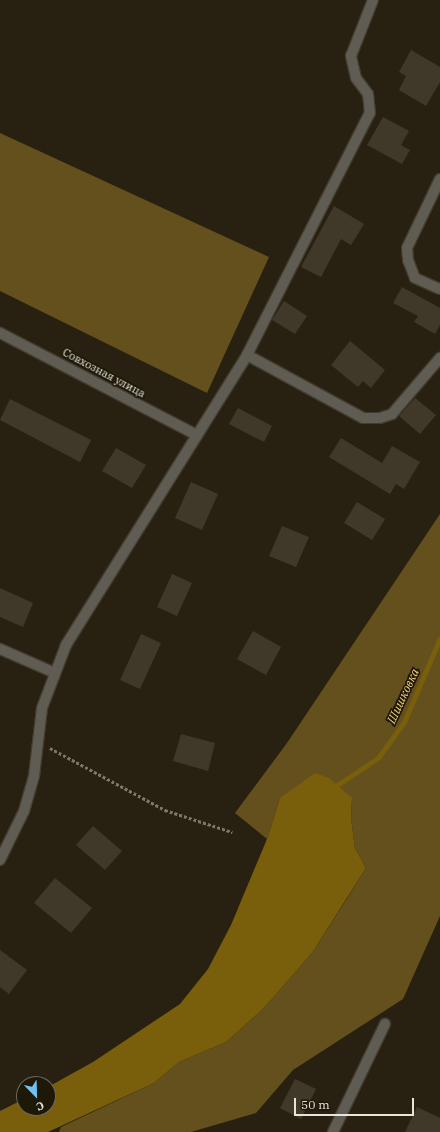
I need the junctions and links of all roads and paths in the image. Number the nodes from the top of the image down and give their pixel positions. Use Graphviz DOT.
graph roads {
  1 [pos="373,0"];
  2 [pos="440,179"];
  3 [pos="440,289"];
  4 [pos="0,333"];
  5 [pos="247,355"];
  6 [pos="440,358"];
  7 [pos="197,435"];
  8 [pos="0,649"];
  9 [pos="55,673"];
  10 [pos="40,740"];
  11 [pos="232,832"];
  12 [pos="0,860"];
  13 [pos="384,1024"];
  14 [pos="333,1132"];
  1 -- 5 [label="street"];
  2 -- 3 [label="street"];
  4 -- 7 [label="street, Совхозная улица"];
  5 -- 6 [label="street"];
  5 -- 7 [label="street"];
  7 -- 9 [label="street"];
  8 -- 9 [label="street"];
  9 -- 10 [label="street"];
  10 -- 11 [label="path"];
  10 -- 12 [label="street"];
  13 -- 14 [label="street"];
}
